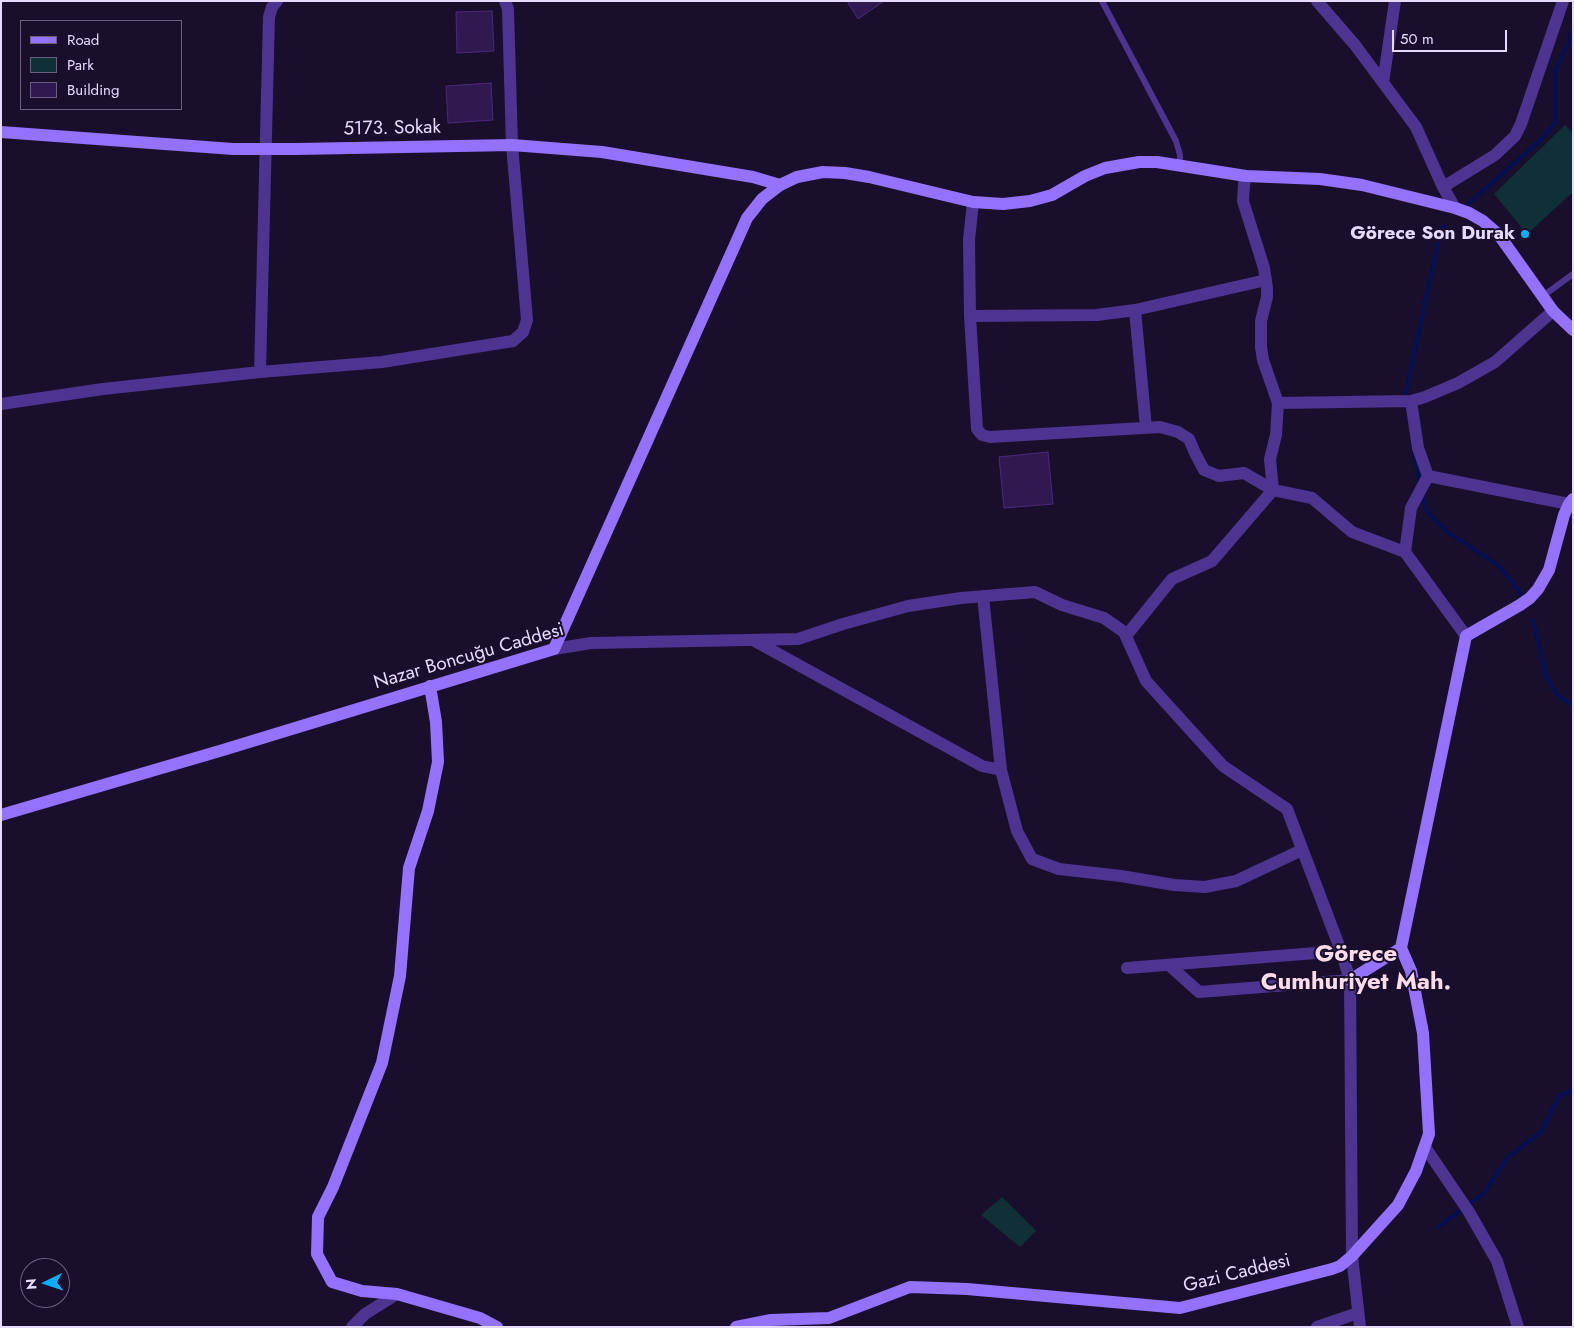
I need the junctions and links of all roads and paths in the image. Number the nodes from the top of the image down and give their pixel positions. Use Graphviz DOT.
graph roads {
  1 [pos="277,1"];
  2 [pos="504,1"];
  3 [pos="1102,1"];
  4 [pos="1316,1"];
  5 [pos="1395,1"];
  6 [pos="1562,1"];
  7 [pos="1383,83"];
  8 [pos="1,132"];
  9 [pos="512,145"];
  10 [pos="265,150"];
  11 [pos="1180,166"];
  12 [pos="1246,176"];
  13 [pos="780,185"];
  14 [pos="1443,187"];
  15 [pos="973,202"];
  16 [pos="1455,208"];
  17 [pos="1573,274"];
  18 [pos="1266,280"];
  19 [pos="1543,296"];
  20 [pos="1135,310"];
  21 [pos="1553,311"];
  22 [pos="970,316"];
  23 [pos="1573,330"];
  24 [pos="260,372"];
  25 [pos="1411,401"];
  26 [pos="1278,403"];
  27 [pos="1,404"];
  28 [pos="1146,428"];
  29 [pos="1426,479"];
  30 [pos="1273,490"];
  31 [pos="1571,502"];
  32 [pos="1405,552"];
  33 [pos="984,596"];
  34 [pos="1126,636"];
  35 [pos="1466,636"];
  36 [pos="753,640"];
  37 [pos="554,649"];
  38 [pos="430,686"];
  39 [pos="1000,770"];
  40 [pos="1,815"];
  41 [pos="1302,850"];
  42 [pos="1400,948"];
  43 [pos="1341,951"];
  44 [pos="1169,965"];
  45 [pos="1127,968"];
  46 [pos="1350,980"];
  47 [pos="1425,1147"];
  48 [pos="1352,1256"];
  49 [pos="397,1294"];
  50 [pos="1358,1314"];
  51 [pos="812,1323"];
  52 [pos="352,1327"];
  53 [pos="497,1327"];
  54 [pos="736,1327"];
  55 [pos="1318,1327"];
  56 [pos="1360,1327"];
  57 [pos="1518,1327"];
  1 -- 10 [label="street"];
  2 -- 9 [label="street"];
  3 -- 11 [label="lane"];
  4 -- 7 [label="street"];
  5 -- 7 [label="street"];
  6 -- 14 [label="street"];
  7 -- 14 [label="street"];
  8 -- 10 [label="street, 5173. Sokak"];
  9 -- 10 [label="street, 5173. Sokak"];
  9 -- 13 [label="street, 5173. Sokak"];
  9 -- 24 [label="street"];
  10 -- 24 [label="street"];
  11 -- 12 [label="street"];
  11 -- 15 [label="street"];
  12 -- 16 [label="street"];
  12 -- 18 [label="street"];
  13 -- 15 [label="street"];
  13 -- 37 [label="street"];
  14 -- 16 [label="street"];
  15 -- 22 [label="street"];
  16 -- 19 [label="street"];
  17 -- 19 [label="lane"];
  18 -- 20 [label="street"];
  18 -- 26 [label="street"];
  19 -- 21 [label="street"];
  20 -- 22 [label="street"];
  20 -- 28 [label="street"];
  21 -- 23 [label="street"];
  21 -- 25 [label="street"];
  22 -- 28 [label="street"];
  24 -- 27 [label="street"];
  25 -- 26 [label="street"];
  25 -- 29 [label="street"];
  26 -- 30 [label="street"];
  28 -- 30 [label="street"];
  29 -- 31 [label="street"];
  29 -- 32 [label="street"];
  30 -- 32 [label="street"];
  30 -- 34 [label="street"];
  31 -- 35 [label="street"];
  32 -- 35 [label="street"];
  33 -- 34 [label="street, Nazar Boncuğu Caddesi"];
  33 -- 36 [label="street, Nazar Boncuğu Caddesi"];
  33 -- 39 [label="street"];
  34 -- 41 [label="street"];
  35 -- 42 [label="street"];
  36 -- 37 [label="street, Nazar Boncuğu Caddesi"];
  36 -- 39 [label="street"];
  37 -- 38 [label="street, Nazar Boncuğu Caddesi"];
  38 -- 40 [label="street, Nazar Boncuğu Caddesi"];
  38 -- 49 [label="street"];
  39 -- 41 [label="street"];
  41 -- 43 [label="street"];
  42 -- 46 [label="street"];
  42 -- 47 [label="street, Gazi Caddesi"];
  43 -- 44 [label="street"];
  43 -- 46 [label="street"];
  44 -- 45 [label="street"];
  44 -- 46 [label="street"];
  46 -- 48 [label="street"];
  47 -- 48 [label="street, Gazi Caddesi"];
  47 -- 57 [label="street"];
  48 -- 50 [label="street"];
  48 -- 51 [label="street, Gazi Caddesi"];
  49 -- 52 [label="street"];
  49 -- 53 [label="street"];
  50 -- 55 [label="street"];
  50 -- 56 [label="street"];
  51 -- 54 [label="street, Gazi Caddesi"];
}
